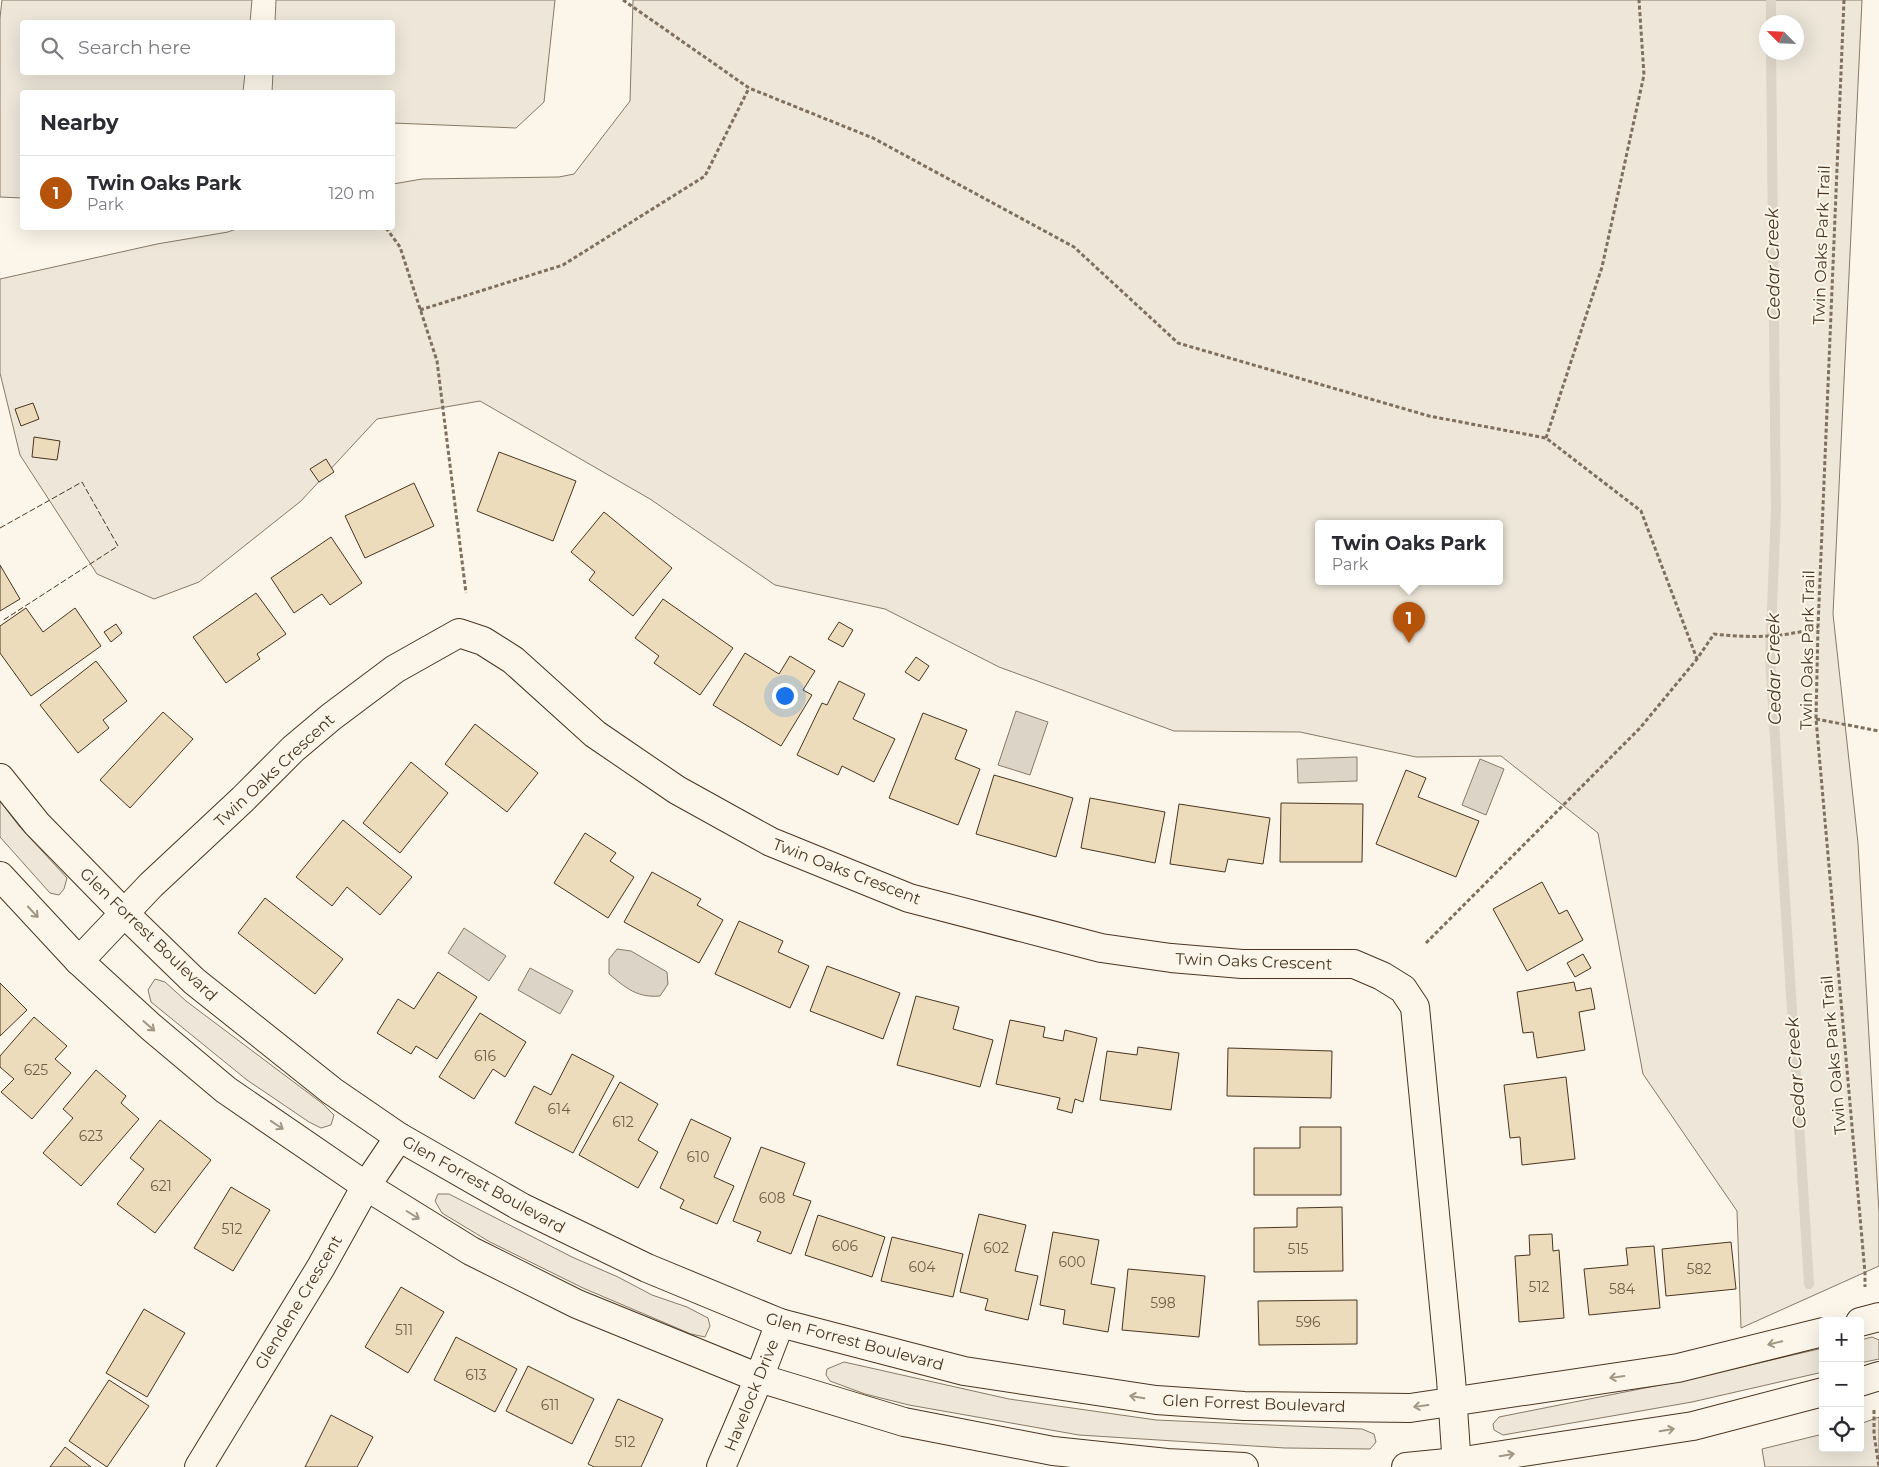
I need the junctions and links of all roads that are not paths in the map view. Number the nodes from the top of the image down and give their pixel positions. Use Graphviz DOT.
graph roads {
  1 [pos="0,778"];
  2 [pos="0,876"];
  3 [pos="124,913"];
  4 [pos="79,961"];
  5 [pos="399,1137"];
  6 [pos="366,1186"];
  7 [pos="1879,1317"];
  8 [pos="1864,1321"];
  9 [pos="780,1323"];
  10 [pos="1819,1333"];
  11 [pos="1879,1376"];
  12 [pos="759,1378"];
  13 [pos="1864,1381"];
  14 [pos="1819,1393"];
  15 [pos="1453,1401"];
  16 [pos="1457,1465"];
  17 [pos="199,1467"];
  18 [pos="721,1467"];
  19 [pos="1244,1467"];
  20 [pos="1406,1467"];
  1 -- 3 [label="street, Glen Forrest Boulevard"];
  2 -- 4 [label="street, one-way"];
  3 -- 4 [label="street, Twin Oaks Crescent"];
  3 -- 5 [label="street, Glen Forrest Boulevard"];
  3 -- 15 [label="street, Twin Oaks Crescent"];
  4 -- 6 [label="street, one-way"];
  5 -- 6 [label="street, Glendene Crescent"];
  5 -- 9 [label="street, Glen Forrest Boulevard"];
  6 -- 12 [label="street, one-way"];
  6 -- 17 [label="street, Glendene Crescent"];
  7 -- 8 [label="street"];
  9 -- 12 [label="street, Havelock Drive"];
  15 -- 9 [label="street, Glen Forrest Boulevard, one-way"];
  10 -- 15 [label="street, Glen Forrest Boulevard, one-way"];
  11 -- 13 [label="street"];
  12 -- 18 [label="street, Havelock Drive"];
  12 -- 19 [label="street"];
  16 -- 14 [label="street, one-way"];
  15 -- 16 [label="street, Twin Oaks Crescent"];
  16 -- 20 [label="street"];
}
